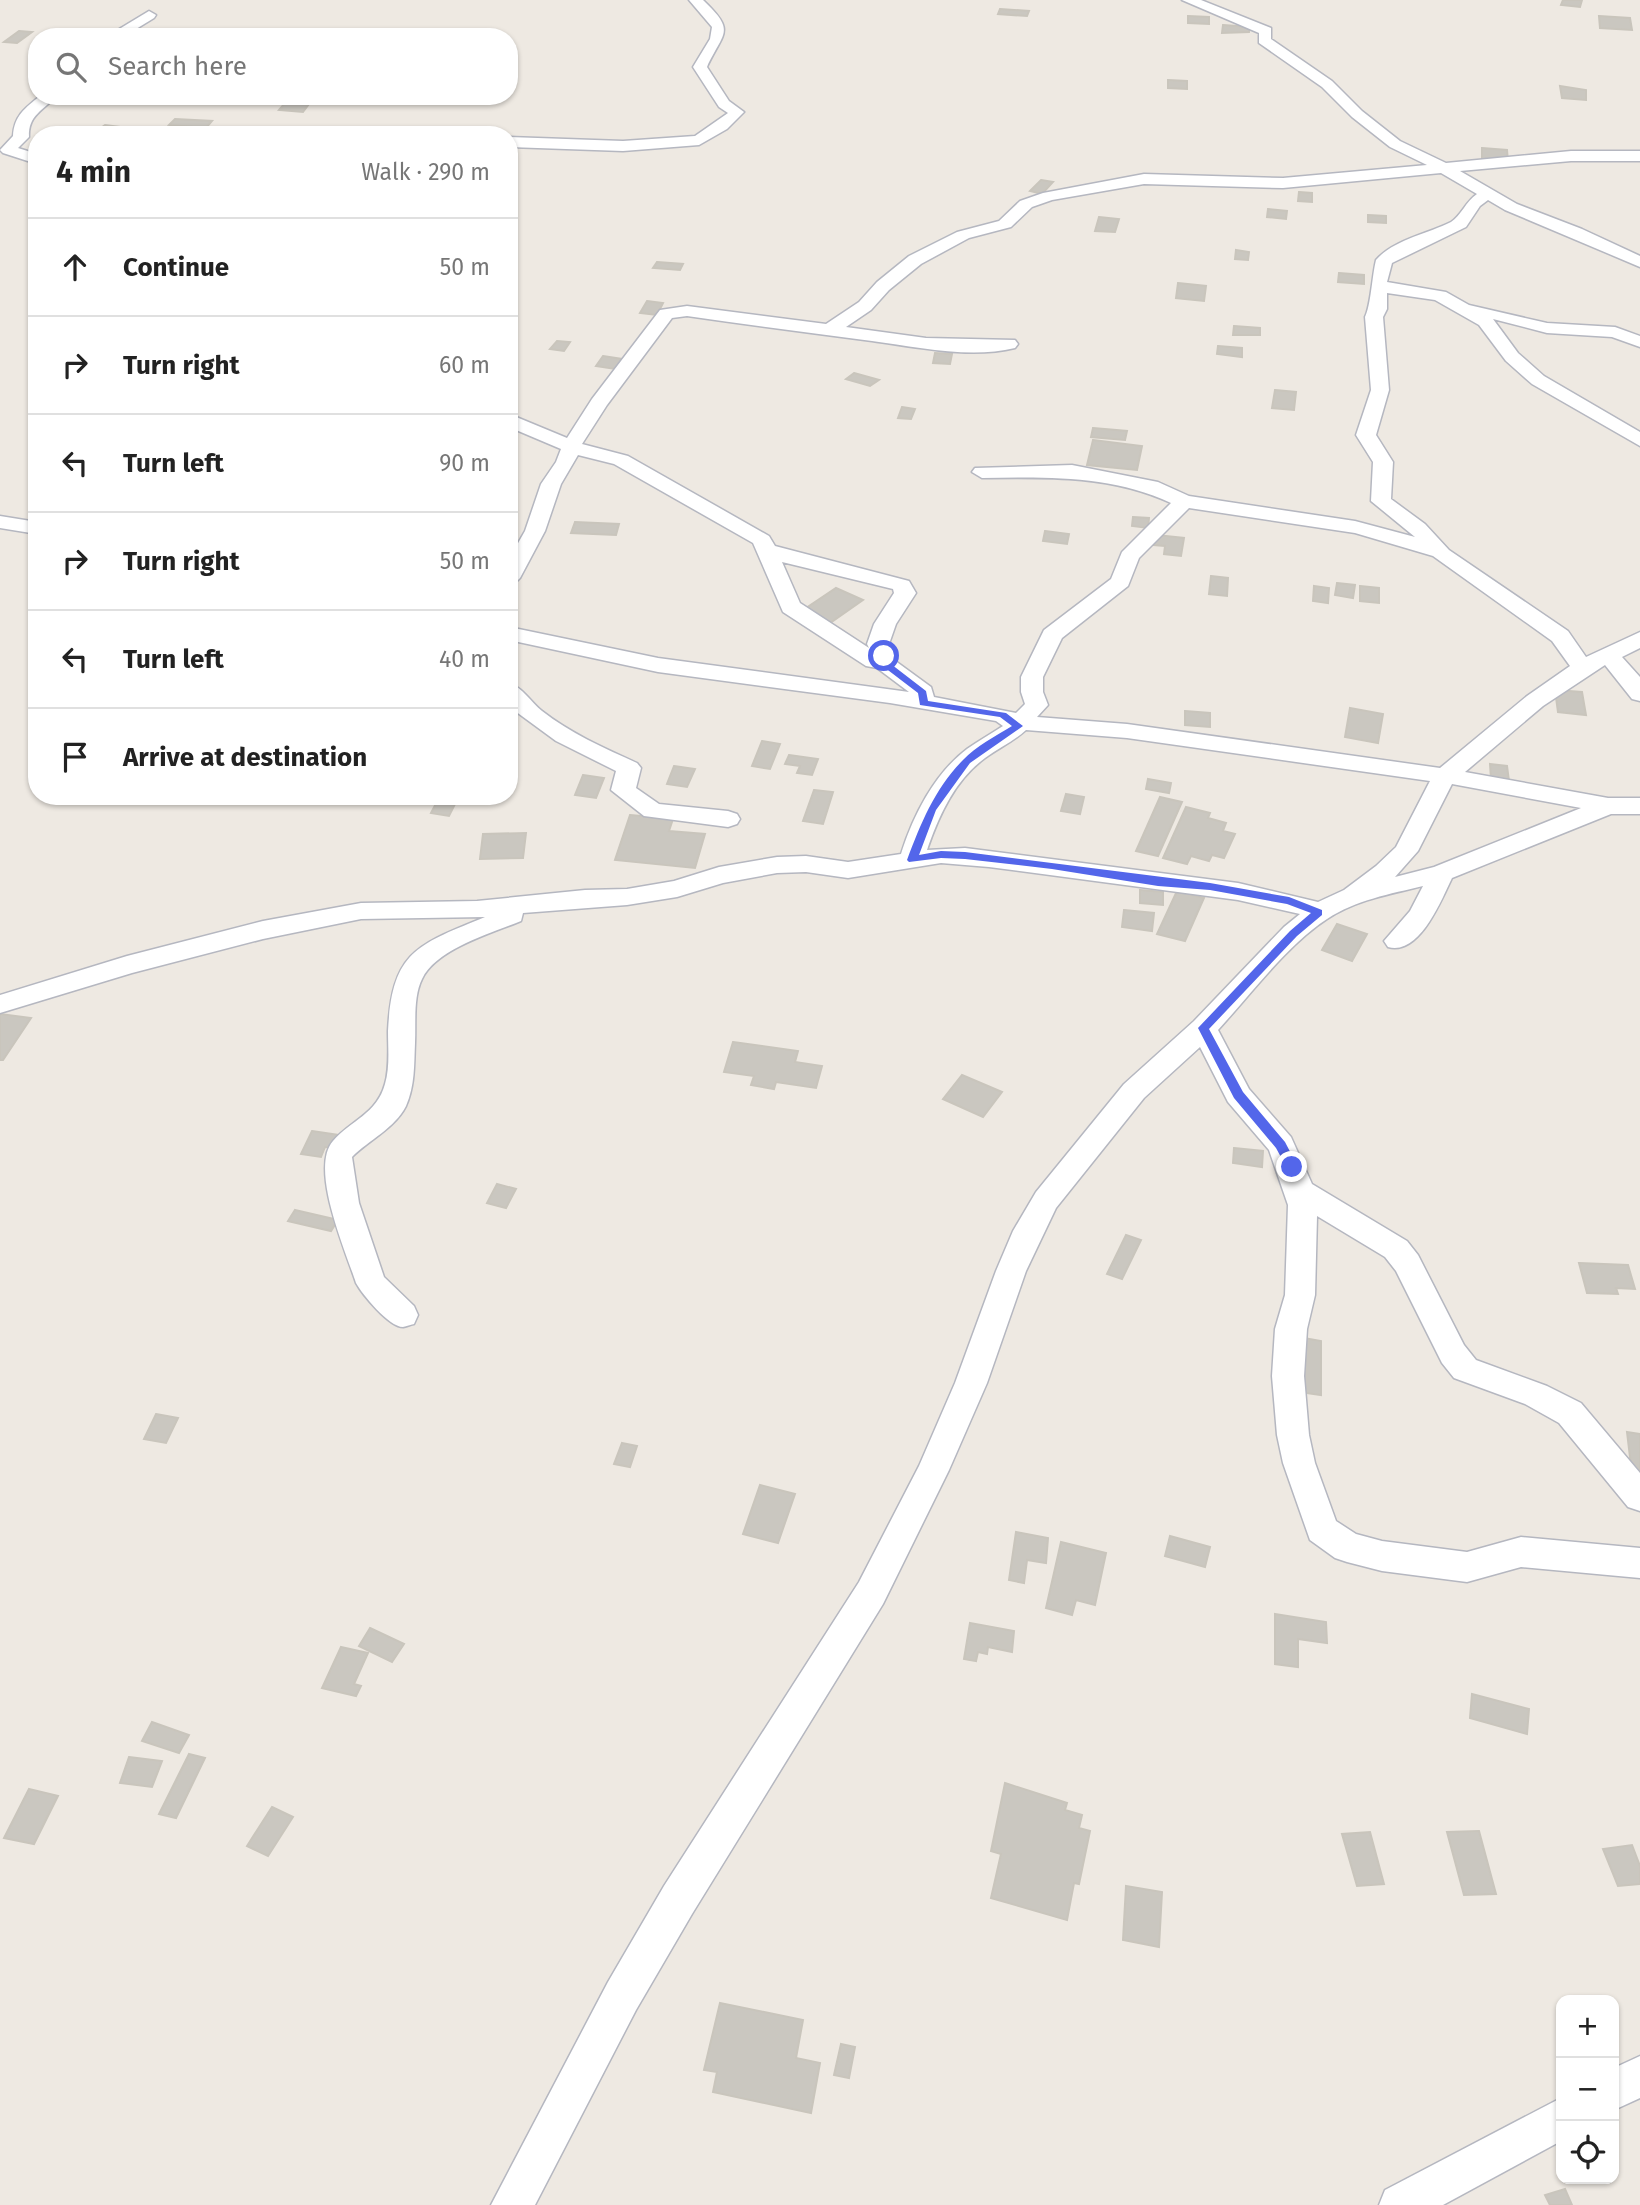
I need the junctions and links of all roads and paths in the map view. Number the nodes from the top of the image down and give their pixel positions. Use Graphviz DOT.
graph roads {
  1 [pos="696,0"];
  2 [pos="1189,0"];
  3 [pos="149,15"];
  4 [pos="128,28"];
  5 [pos="38,105"];
  6 [pos="518,142"];
  7 [pos="28,156"];
  8 [pos="1640,156"];
  9 [pos="1441,167"];
  10 [pos="1487,194"];
  11 [pos="1640,262"];
  12 [pos="1378,286"];
  13 [pos="1451,302"];
  14 [pos="830,330"];
  15 [pos="1640,342"];
  16 [pos="1009,344"];
  17 [pos="518,424"];
  18 [pos="1640,440"];
  19 [pos="571,447"];
  20 [pos="982,471"];
  21 [pos="1184,501"];
  22 [pos="0,522"];
  23 [pos="28,527"];
  24 [pos="765,550"];
  25 [pos="1442,554"];
  26 [pos="518,562"];
  27 [pos="518,635"];
  28 [pos="1640,639"];
  29 [pos="883,662"];
  30 [pos="1596,662"];
  31 [pos="1640,694"];
  32 [pos="518,700"];
  33 [pos="923,703"];
  34 [pos="1011,719"];
  35 [pos="1445,776"];
  36 [pos="1608,806"];
  37 [pos="1640,806"];
  38 [pos="728,819"];
  39 [pos="912,860"];
  40 [pos="1442,873"];
  41 [pos="1353,896"];
  42 [pos="547,902"];
  43 [pos="1318,912"];
  44 [pos="1397,941"];
  45 [pos="0,1004"];
  46 [pos="1203,1028"];
  47 [pos="1300,1191"];
  48 [pos="403,1315"];
  49 [pos="1640,1497"];
  50 [pos="1640,1563"];
  51 [pos="1640,2076"];
  52 [pos="1619,2087"];
  53 [pos="1557,2121"];
  54 [pos="512,2205"];
  55 [pos="1400,2205"];
  1 -- 6 [label="street"];
  2 -- 9 [label="street"];
  3 -- 4 [label="street"];
  5 -- 7 [label="street"];
  8 -- 9 [label="street"];
  9 -- 10 [label="street"];
  9 -- 14 [label="street"];
  10 -- 11 [label="street"];
  10 -- 12 [label="street"];
  12 -- 13 [label="street"];
  12 -- 25 [label="street"];
  13 -- 15 [label="street"];
  13 -- 18 [label="street"];
  14 -- 16 [label="street"];
  14 -- 19 [label="street"];
  17 -- 19 [label="street"];
  19 -- 24 [label="street"];
  19 -- 26 [label="street"];
  20 -- 21 [label="street"];
  21 -- 25 [label="street"];
  21 -- 34 [label="street"];
  22 -- 23 [label="street"];
  24 -- 29 [label="street"];
  24 -- 29 [label="street"];
  25 -- 30 [label="street"];
  27 -- 33 [label="street"];
  28 -- 30 [label="street"];
  29 -- 33 [label="street"];
  30 -- 31 [label="street"];
  30 -- 35 [label="street"];
  32 -- 38 [label="street"];
  33 -- 34 [label="street"];
  34 -- 35 [label="street"];
  34 -- 39 [label="street"];
  35 -- 36 [label="street"];
  35 -- 41 [label="street"];
  36 -- 37 [label="street"];
  36 -- 40 [label="street"];
  39 -- 42 [label="street"];
  39 -- 43 [label="street"];
  40 -- 41 [label="street"];
  40 -- 44 [label="street"];
  41 -- 43 [label="street"];
  42 -- 45 [label="street"];
  42 -- 48 [label="street"];
  43 -- 46 [label="street"];
  46 -- 47 [label="street"];
  46 -- 54 [label="street"];
  47 -- 49 [label="street"];
  47 -- 50 [label="street"];
  51 -- 52 [label="street"];
  53 -- 55 [label="street"];
}
